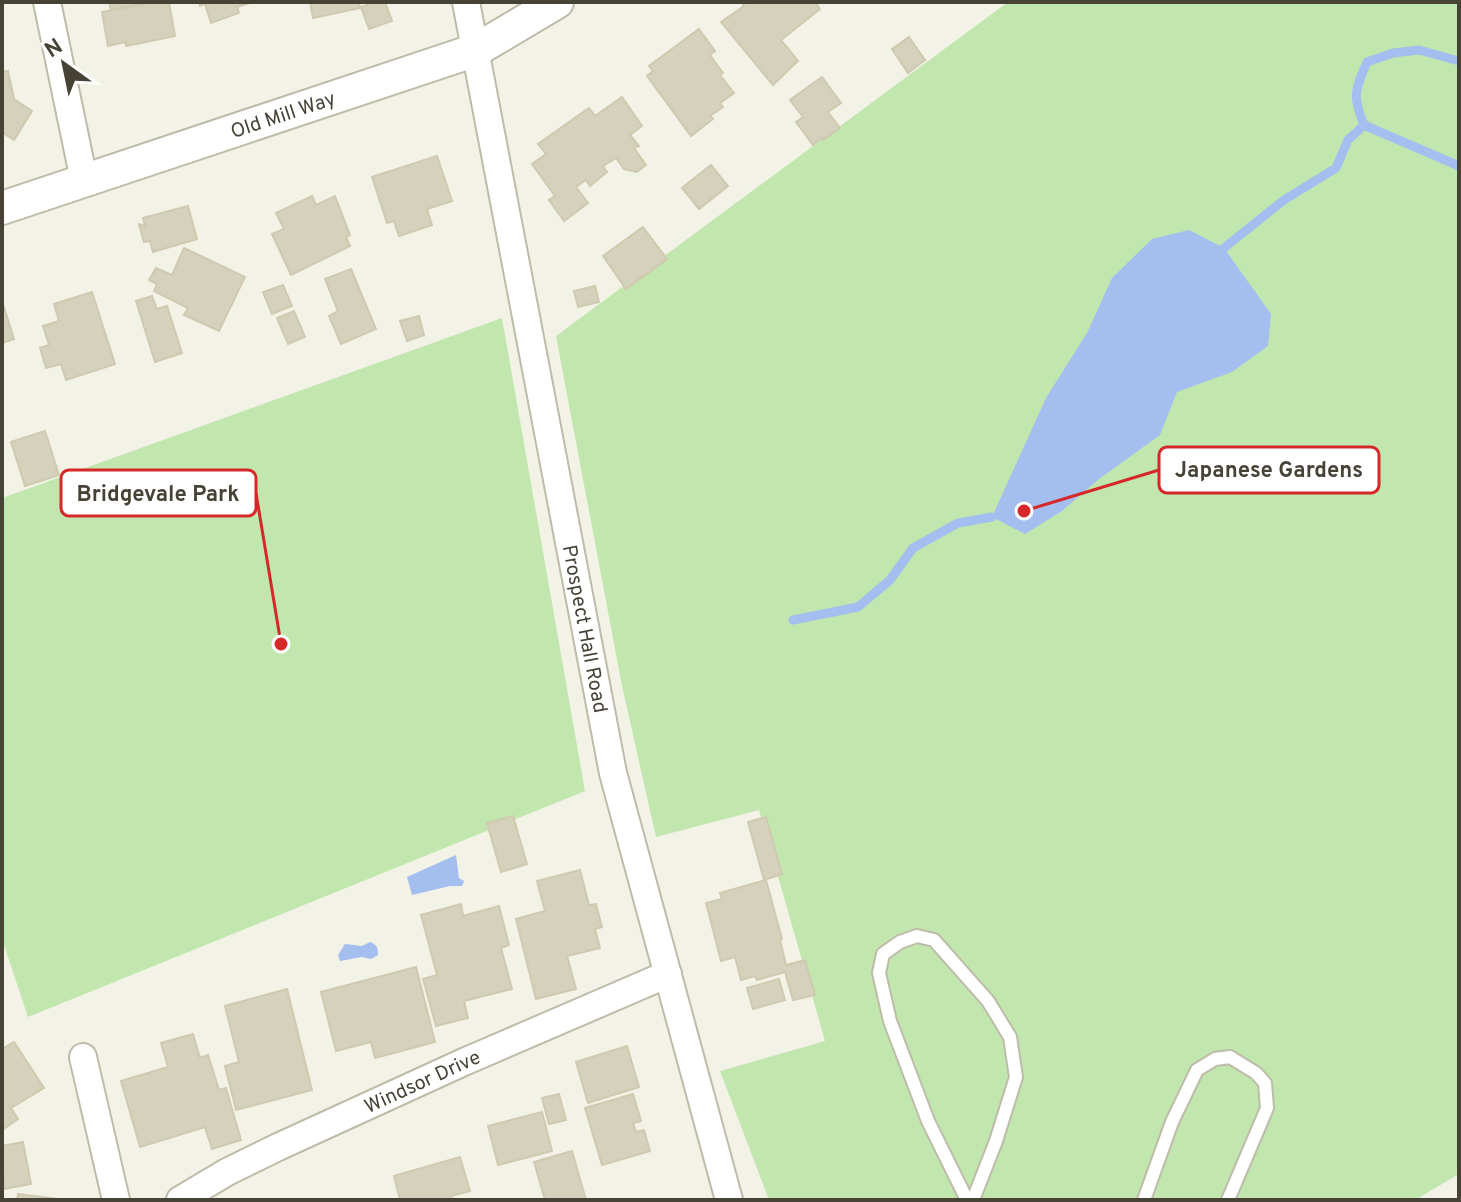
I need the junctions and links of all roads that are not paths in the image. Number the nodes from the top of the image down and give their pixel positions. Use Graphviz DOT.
graph roads {
  1 [pos="47,2"];
  2 [pos="466,2"];
  3 [pos="557,2"];
  4 [pos="476,50"];
  5 [pos="84,180"];
  6 [pos="2,208"];
  7 [pos="668,974"];
  8 [pos="83,1057"];
  9 [pos="116,1200"];
  10 [pos="180,1200"];
  11 [pos="729,1200"];
  12 [pos="970,1200"];
  13 [pos="1144,1200"];
  14 [pos="1228,1200"];
  1 -- 5 [label="street"];
  2 -- 4 [label="street, Prospect Hall Road"];
  3 -- 4 [label="street, Old Mill Way"];
  4 -- 5 [label="street, Old Mill Way"];
  4 -- 7 [label="street, Prospect Hall Road"];
  5 -- 6 [label="street, Old Mill Way"];
  7 -- 10 [label="street, Windsor Drive"];
  7 -- 11 [label="street, Prospect Hall Road"];
  8 -- 9 [label="street"];
  12 -- 12 [label="lane"];
  13 -- 14 [label="lane"];
}
